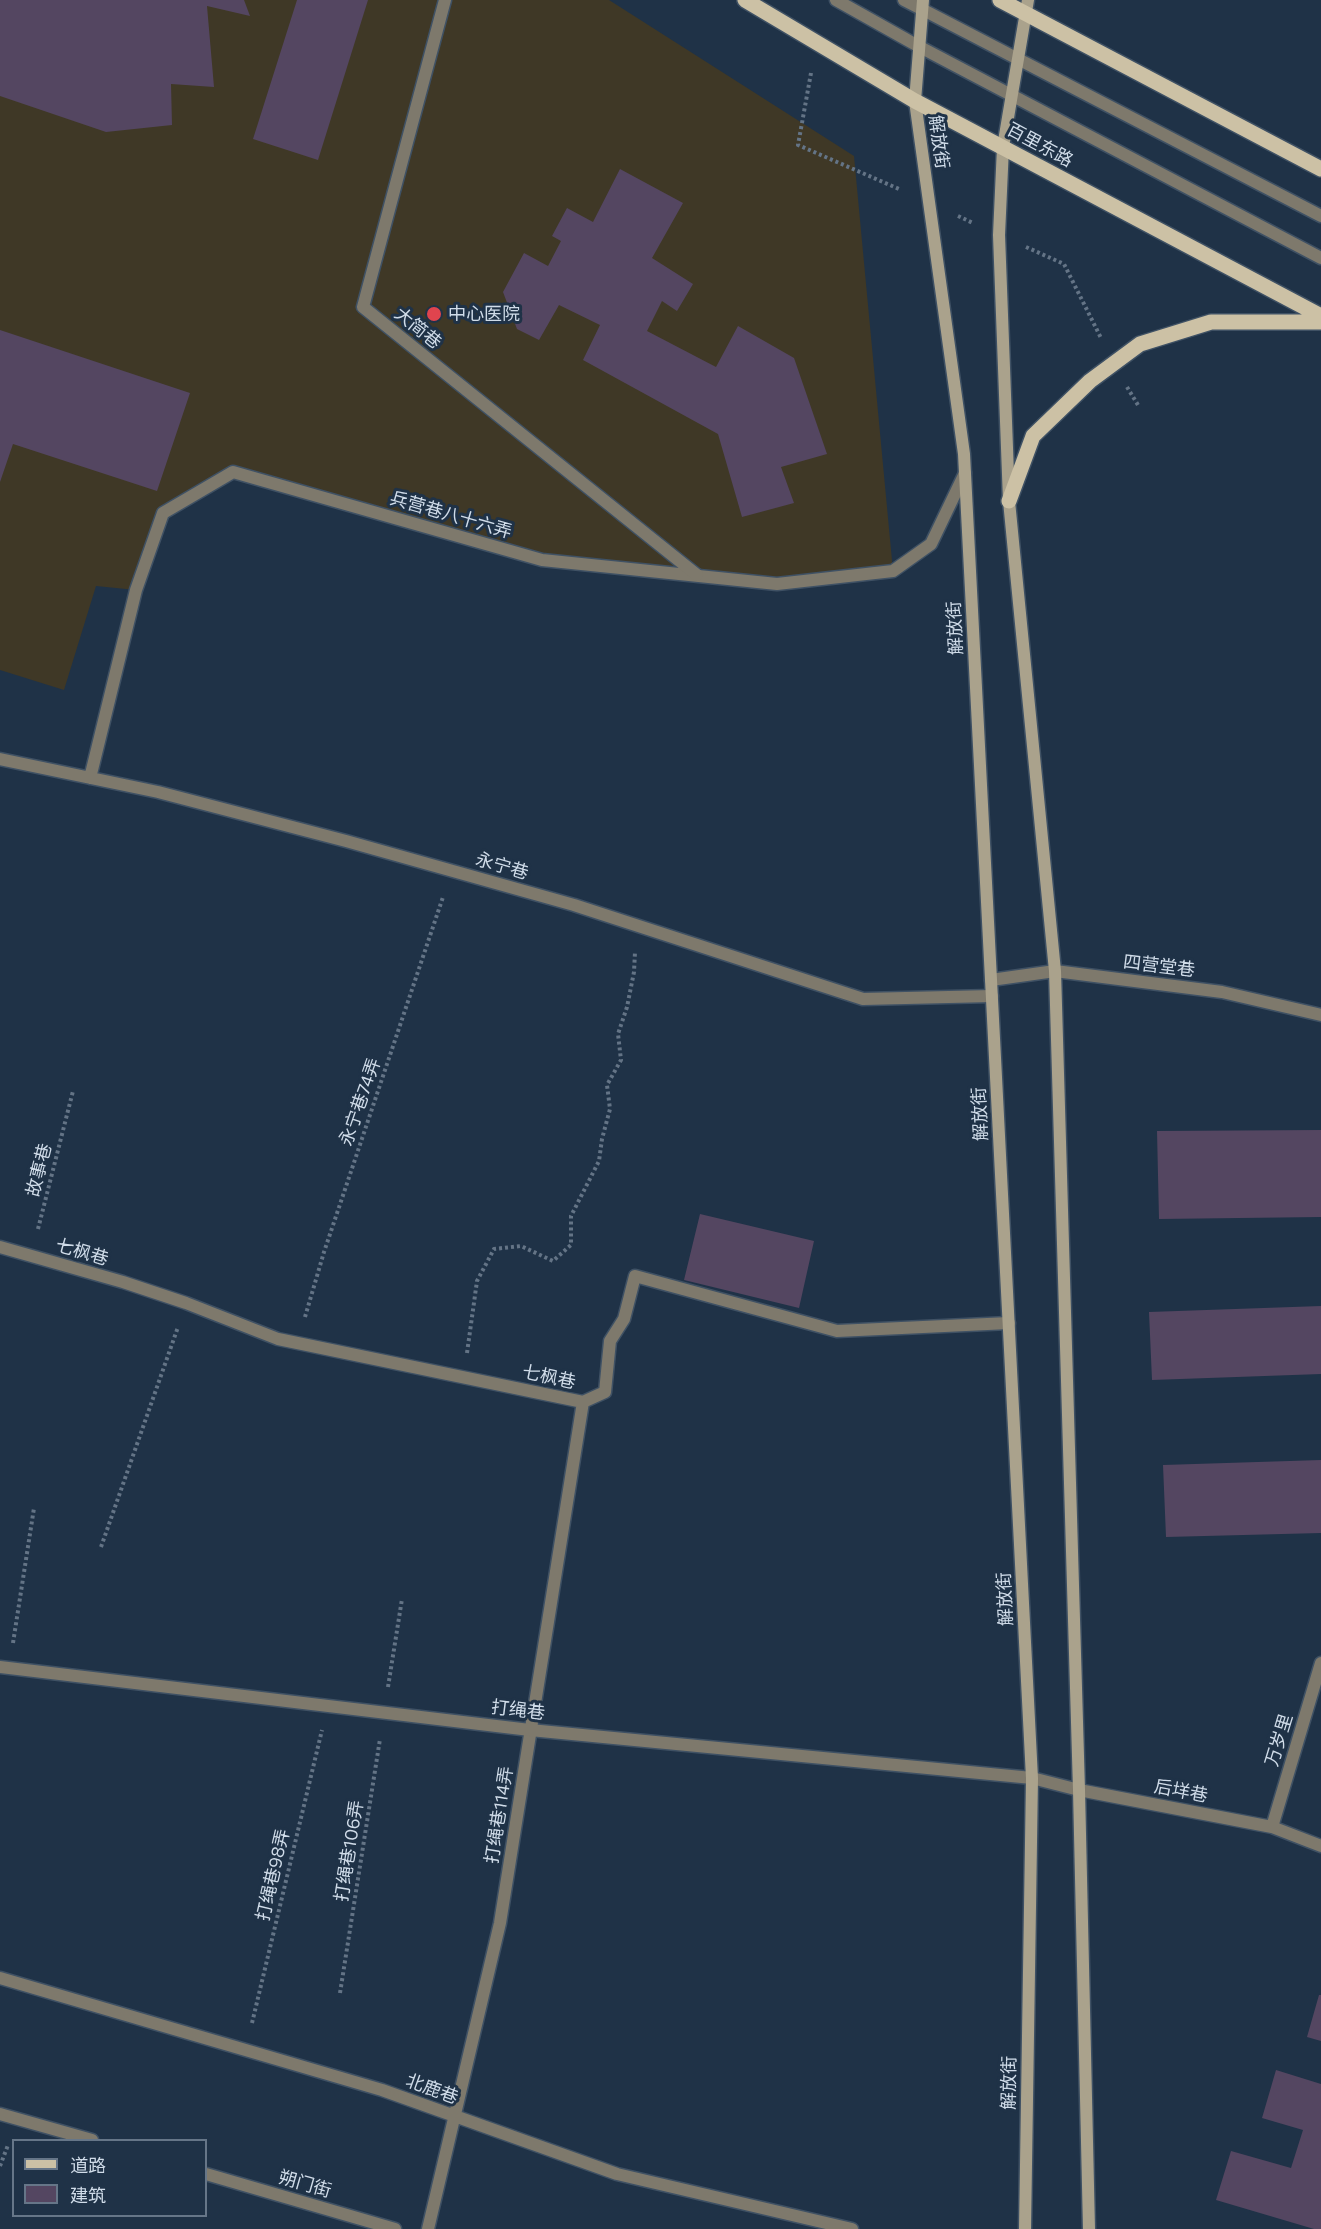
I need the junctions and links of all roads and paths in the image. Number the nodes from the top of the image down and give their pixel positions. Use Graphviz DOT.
graph roads {
  1 [pos="444,0"];
  2 [pos="745,0"];
  3 [pos="836,0"];
  4 [pos="904,0"];
  5 [pos="1000,0"];
  6 [pos="922,5"];
  7 [pos="1027,7"];
  8 [pos="918,46"];
  9 [pos="1018,60"];
  10 [pos="1012,95"];
  11 [pos="915,101"];
  12 [pos="1003,147"];
  13 [pos="1321,169"];
  14 [pos="1321,216"];
  15 [pos="1321,258"];
  16 [pos="1321,316"];
  17 [pos="1321,322"];
  18 [pos="965,473"];
  19 [pos="1009,501"];
  20 [pos="697,575"];
  21 [pos="2,759"];
  22 [pos="0,772"];
  23 [pos="90,778"];
  24 [pos="452,870"];
  25 [pos="636,926"];
  26 [pos="1055,971"];
  27 [pos="991,980"];
  28 [pos="992,996"];
  29 [pos="1321,1015"];
  30 [pos="73,1090"];
  31 [pos="0,1247"];
  32 [pos="32,1256"];
  33 [pos="186,1303"];
  34 [pos="1009,1323"];
  35 [pos="298,1343"];
  36 [pos="464,1378"];
  37 [pos="583,1402"];
  38 [pos="34,1508"];
  39 [pos="100,1547"];
  40 [pos="402,1599"];
  41 [pos="1321,1663"];
  42 [pos="5,1667"];
  43 [pos="327,1706"];
  44 [pos="384,1713"];
  45 [pos="530,1730"];
  46 [pos="1032,1778"];
  47 [pos="1079,1790"];
  48 [pos="1272,1827"];
  49 [pos="1321,1846"];
  50 [pos="0,1978"];
  51 [pos="340,1993"];
  52 [pos="246,2050"];
  53 [pos="0,2114"];
  54 [pos="454,2116"];
  55 [pos="88,2139"];
  56 [pos="207,2174"];
  57 [pos="394,2229"];
  58 [pos="428,2229"];
  59 [pos="852,2229"];
  60 [pos="1025,2229"];
  61 [pos="1089,2229"];
  1 -- 20 [label="street, 大简巷"];
  2 -- 11 [label="main road, 百里东路"];
  3 -- 8 [label="street"];
  4 -- 6 [label="street"];
  5 -- 7 [label="main road"];
  6 -- 8 [label="main road, 解放街"];
  6 -- 9 [label="street"];
  7 -- 9 [label="main road"];
  7 -- 13 [label="main road"];
  8 -- 10 [label="street"];
  8 -- 11 [label="main road, 解放街"];
  9 -- 10 [label="main road"];
  9 -- 14 [label="street"];
  10 -- 12 [label="main road"];
  10 -- 15 [label="street"];
  11 -- 12 [label="main road, 百里东路"];
  11 -- 18 [label="main road, 解放街"];
  12 -- 16 [label="main road, 百里东路"];
  12 -- 19 [label="main road"];
  17 -- 19 [label="main road"];
  18 -- 20 [label="street, 兵营巷八十六弄"];
  18 -- 27 [label="main road, 解放街"];
  19 -- 26 [label="main road"];
  20 -- 23 [label="street, 兵营巷八十六弄"];
  21 -- 22 [label="street"];
  21 -- 23 [label="street, 永宁巷"];
  23 -- 24 [label="street, 永宁巷"];
  24 -- 25 [label="street, 永宁巷"];
  24 -- 35 [label="path, 永宁巷74弄"];
  25 -- 28 [label="street, 永宁巷"];
  25 -- 36 [label="path"];
  26 -- 27 [label="street, 四营堂巷"];
  26 -- 29 [label="street, 四营堂巷"];
  26 -- 47 [label="main road"];
  27 -- 28 [label="main road, 解放街"];
  28 -- 34 [label="main road, 解放街"];
  30 -- 32 [label="path, 故事巷"];
  31 -- 32 [label="street, 七枫巷"];
  32 -- 33 [label="street, 七枫巷"];
  33 -- 35 [label="street, 七枫巷"];
  33 -- 39 [label="path"];
  34 -- 37 [label="street, 七枫巷"];
  34 -- 46 [label="main road, 解放街"];
  35 -- 36 [label="street, 七枫巷"];
  36 -- 37 [label="street, 七枫巷"];
  37 -- 45 [label="street, 打绳巷114弄"];
  38 -- 42 [label="path"];
  40 -- 44 [label="path, 打绳巷106弄"];
  41 -- 48 [label="street, 万岁里"];
  42 -- 43 [label="street, 打绳巷"];
  43 -- 44 [label="street, 打绳巷"];
  43 -- 52 [label="path, 打绳巷98弄"];
  44 -- 45 [label="street, 打绳巷"];
  44 -- 51 [label="path, 打绳巷106弄"];
  45 -- 46 [label="street, 打绳巷"];
  45 -- 54 [label="street, 打绳巷114弄"];
  46 -- 47 [label="street, 后垟巷"];
  46 -- 60 [label="main road, 解放街"];
  47 -- 48 [label="street, 后垟巷"];
  47 -- 61 [label="main road"];
  48 -- 49 [label="street, 后垟巷"];
  50 -- 52 [label="street, 北鹿巷"];
  52 -- 54 [label="street, 北鹿巷"];
  53 -- 55 [label="street"];
  54 -- 58 [label="street, 打绳巷114弄"];
  54 -- 59 [label="street, 北鹿巷"];
  56 -- 57 [label="street, 朔门街"];
}
